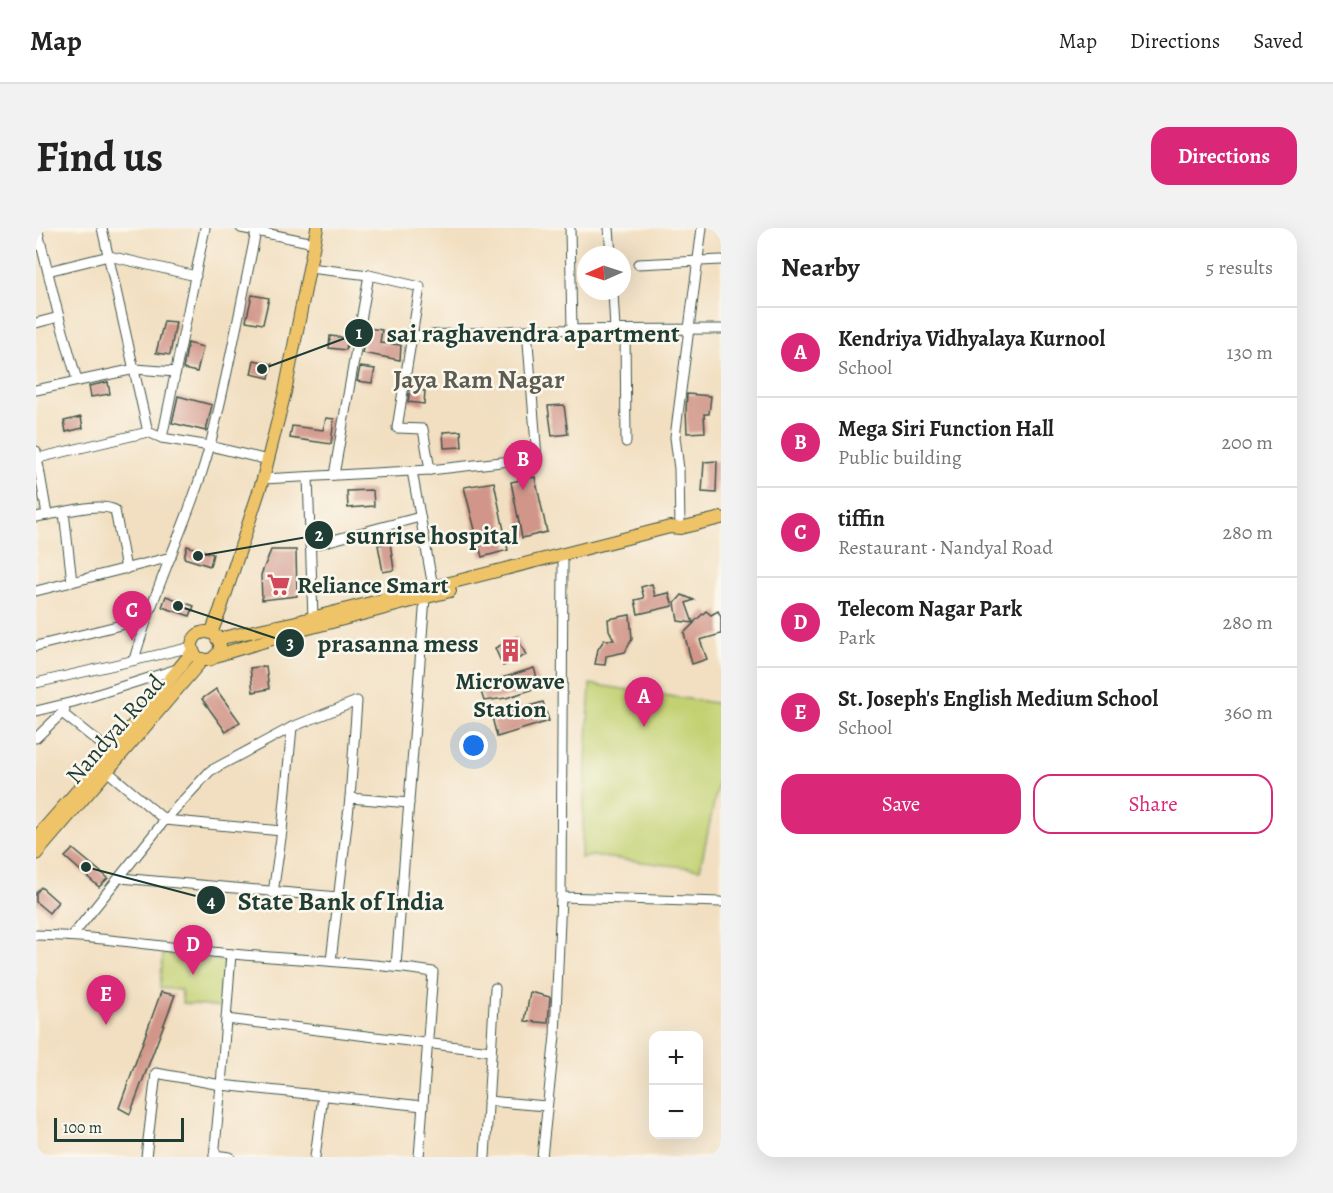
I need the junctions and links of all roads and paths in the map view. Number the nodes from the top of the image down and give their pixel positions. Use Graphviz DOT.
graph roads {
  1 [pos="37,228"];
  2 [pos="102,228"];
  3 [pos="206,228"];
  4 [pos="241,228"];
  5 [pos="317,228"];
  6 [pos="570,228"];
  7 [pos="609,228"];
  8 [pos="702,228"];
  9 [pos="256,232"];
  10 [pos="314,243"];
  11 [pos="610,246"];
  12 [pos="109,256"];
  13 [pos="721,260"];
  14 [pos="698,261"];
  15 [pos="638,264"];
  16 [pos="309,268"];
  17 [pos="48,271"];
  18 [pos="369,275"];
  19 [pos="196,276"];
  20 [pos="615,300"];
  21 [pos="59,317"];
  22 [pos="36,323"];
  23 [pos="721,329"];
  24 [pos="526,330"];
  25 [pos="572,330"];
  26 [pos="620,330"];
  27 [pos="689,330"];
  28 [pos="411,336"];
  29 [pos="135,369"];
  30 [pos="176,372"];
  31 [pos="77,380"];
  32 [pos="36,390"];
  33 [pos="148,432"];
  34 [pos="162,438"];
  35 [pos="626,442"];
  36 [pos="210,446"];
  37 [pos="37,454"];
  38 [pos="268,460"];
  39 [pos="430,470"];
  40 [pos="412,471"];
  41 [pos="334,475"];
  42 [pos="308,477"];
  43 [pos="263,479"];
  44 [pos="64,512"];
  45 [pos="47,515"];
  46 [pos="36,517"];
  47 [pos="420,517"];
  48 [pos="721,518"];
  49 [pos="680,528"];
  50 [pos="310,546"];
  51 [pos="171,557"];
  52 [pos="562,561"];
  53 [pos="126,569"];
  54 [pos="72,582"];
  55 [pos="433,587"];
  56 [pos="36,591"];
  57 [pos="425,598"];
  58 [pos="313,618"];
  59 [pos="146,619"];
  60 [pos="214,636"];
  61 [pos="36,646"];
  62 [pos="201,653"];
  63 [pos="135,660"];
  64 [pos="177,669"];
  65 [pos="36,683"];
  66 [pos="74,702"];
  67 [pos="36,711"];
  68 [pos="62,713"];
  69 [pos="292,727"];
  70 [pos="36,738"];
  71 [pos="111,752"];
  72 [pos="107,771"];
  73 [pos="350,798"];
  74 [pos="409,803"];
  75 [pos="165,820"];
  76 [pos="282,831"];
  77 [pos="36,838"];
  78 [pos="36,854"];
  79 [pos="120,878"];
  80 [pos="273,892"];
  81 [pos="338,897"];
  82 [pos="561,897"];
  83 [pos="721,902"];
  84 [pos="36,935"];
  85 [pos="73,935"];
  86 [pos="231,954"];
  87 [pos="331,961"];
  88 [pos="396,966"];
  89 [pos="495,988"];
  90 [pos="226,1019"];
  91 [pos="428,1042"];
  92 [pos="491,1051"];
  93 [pos="221,1085"];
  94 [pos="323,1096"];
  95 [pos="488,1101"];
  96 [pos="423,1106"];
  97 [pos="546,1106"];
  98 [pos="214,1156"];
  99 [pos="146,1157"];
  100 [pos="230,1157"];
  101 [pos="315,1157"];
  102 [pos="419,1157"];
  103 [pos="485,1157"];
  104 [pos="542,1157"];
  1 -- 17 [label="street"];
  2 -- 12 [label="street"];
  3 -- 19 [label="street"];
  4 -- 9 [label="street"];
  5 -- 10 [label="main road"];
  6 -- 25 [label="street"];
  7 -- 11 [label="street"];
  8 -- 14 [label="street"];
  9 -- 10 [label="street"];
  9 -- 36 [label="street"];
  10 -- 16 [label="main road"];
  12 -- 17 [label="street"];
  12 -- 19 [label="street"];
  12 -- 29 [label="street"];
  13 -- 14 [label="street"];
  14 -- 15 [label="street"];
  14 -- 27 [label="street"];
  16 -- 18 [label="street"];
  16 -- 38 [label="main road"];
  17 -- 21 [label="street"];
  18 -- 28 [label="street"];
  18 -- 41 [label="street"];
  19 -- 30 [label="street"];
  20 -- 26 [label="street"];
  21 -- 22 [label="street"];
  21 -- 31 [label="street"];
  23 -- 27 [label="street"];
  24 -- 25 [label="street"];
  24 -- 28 [label="street"];
  24 -- 39 [label="street"];
  25 -- 26 [label="street"];
  26 -- 27 [label="street"];
  26 -- 35 [label="street"];
  27 -- 49 [label="street"];
  28 -- 39 [label="street"];
  29 -- 30 [label="street"];
  29 -- 31 [label="street"];
  29 -- 33 [label="street"];
  30 -- 34 [label="street"];
  31 -- 32 [label="street"];
  33 -- 34 [label="street"];
  33 -- 37 [label="street"];
  34 -- 36 [label="street"];
  36 -- 38 [label="street"];
  36 -- 51 [label="street"];
  37 -- 45 [label="street"];
  38 -- 43 [label="main road"];
  39 -- 40 [label="street"];
  40 -- 41 [label="street"];
  40 -- 47 [label="street"];
  41 -- 42 [label="street"];
  42 -- 43 [label="street"];
  42 -- 50 [label="street"];
  43 -- 60 [label="main road"];
  44 -- 45 [label="street"];
  44 -- 53 [label="street"];
  44 -- 54 [label="street"];
  45 -- 46 [label="street"];
  47 -- 50 [label="street"];
  47 -- 55 [label="street"];
  48 -- 49 [label="main road"];
  49 -- 52 [label="main road"];
  49 -- 55 [label="main road"];
  50 -- 58 [label="street"];
  51 -- 53 [label="street"];
  51 -- 59 [label="street"];
  52 -- 57 [label="main road"];
  52 -- 82 [label="street"];
  53 -- 54 [label="street"];
  54 -- 56 [label="street"];
  55 -- 58 [label="main road"];
  57 -- 62 [label="main road"];
  57 -- 74 [label="street"];
  58 -- 60 [label="main road"];
  59 -- 61 [label="street"];
  59 -- 63 [label="street"];
  60 -- 62 [label="main road"];
  60 -- 62 [label="main road"];
  62 -- 63 [label="street"];
  62 -- 64 [label="main road, Nandyal Road"];
  62 -- 72 [label="main road, Nandyal Road"];
  63 -- 65 [label="street"];
  64 -- 66 [label="street"];
  64 -- 71 [label="main road, Nandyal Road"];
  66 -- 67 [label="street"];
  66 -- 68 [label="street"];
  68 -- 70 [label="street"];
  68 -- 71 [label="street"];
  69 -- 73 [label="street"];
  69 -- 75 [label="street"];
  69 -- 76 [label="street"];
  71 -- 77 [label="main road, Nandyal Road"];
  72 -- 75 [label="street"];
  72 -- 78 [label="main road, Nandyal Road"];
  73 -- 74 [label="street"];
  73 -- 81 [label="street"];
  74 -- 88 [label="street"];
  75 -- 76 [label="street"];
  75 -- 79 [label="street"];
  76 -- 80 [label="street"];
  79 -- 80 [label="street"];
  79 -- 85 [label="street"];
  80 -- 81 [label="street"];
  81 -- 87 [label="street"];
  82 -- 83 [label="street"];
  82 -- 97 [label="street"];
  84 -- 85 [label="street"];
  85 -- 86 [label="street"];
  86 -- 87 [label="street"];
  86 -- 90 [label="street"];
  87 -- 88 [label="street"];
  88 -- 91 [label="street"];
  89 -- 92 [label="street"];
  90 -- 91 [label="street"];
  90 -- 93 [label="street"];
  91 -- 92 [label="street"];
  91 -- 96 [label="street"];
  92 -- 95 [label="street"];
  93 -- 94 [label="street"];
  93 -- 98 [label="street"];
  93 -- 99 [label="street"];
  94 -- 96 [label="street"];
  94 -- 101 [label="street"];
  95 -- 97 [label="street"];
  95 -- 103 [label="street"];
  96 -- 102 [label="street"];
  97 -- 104 [label="street"];
  98 -- 100 [label="street"];
}
